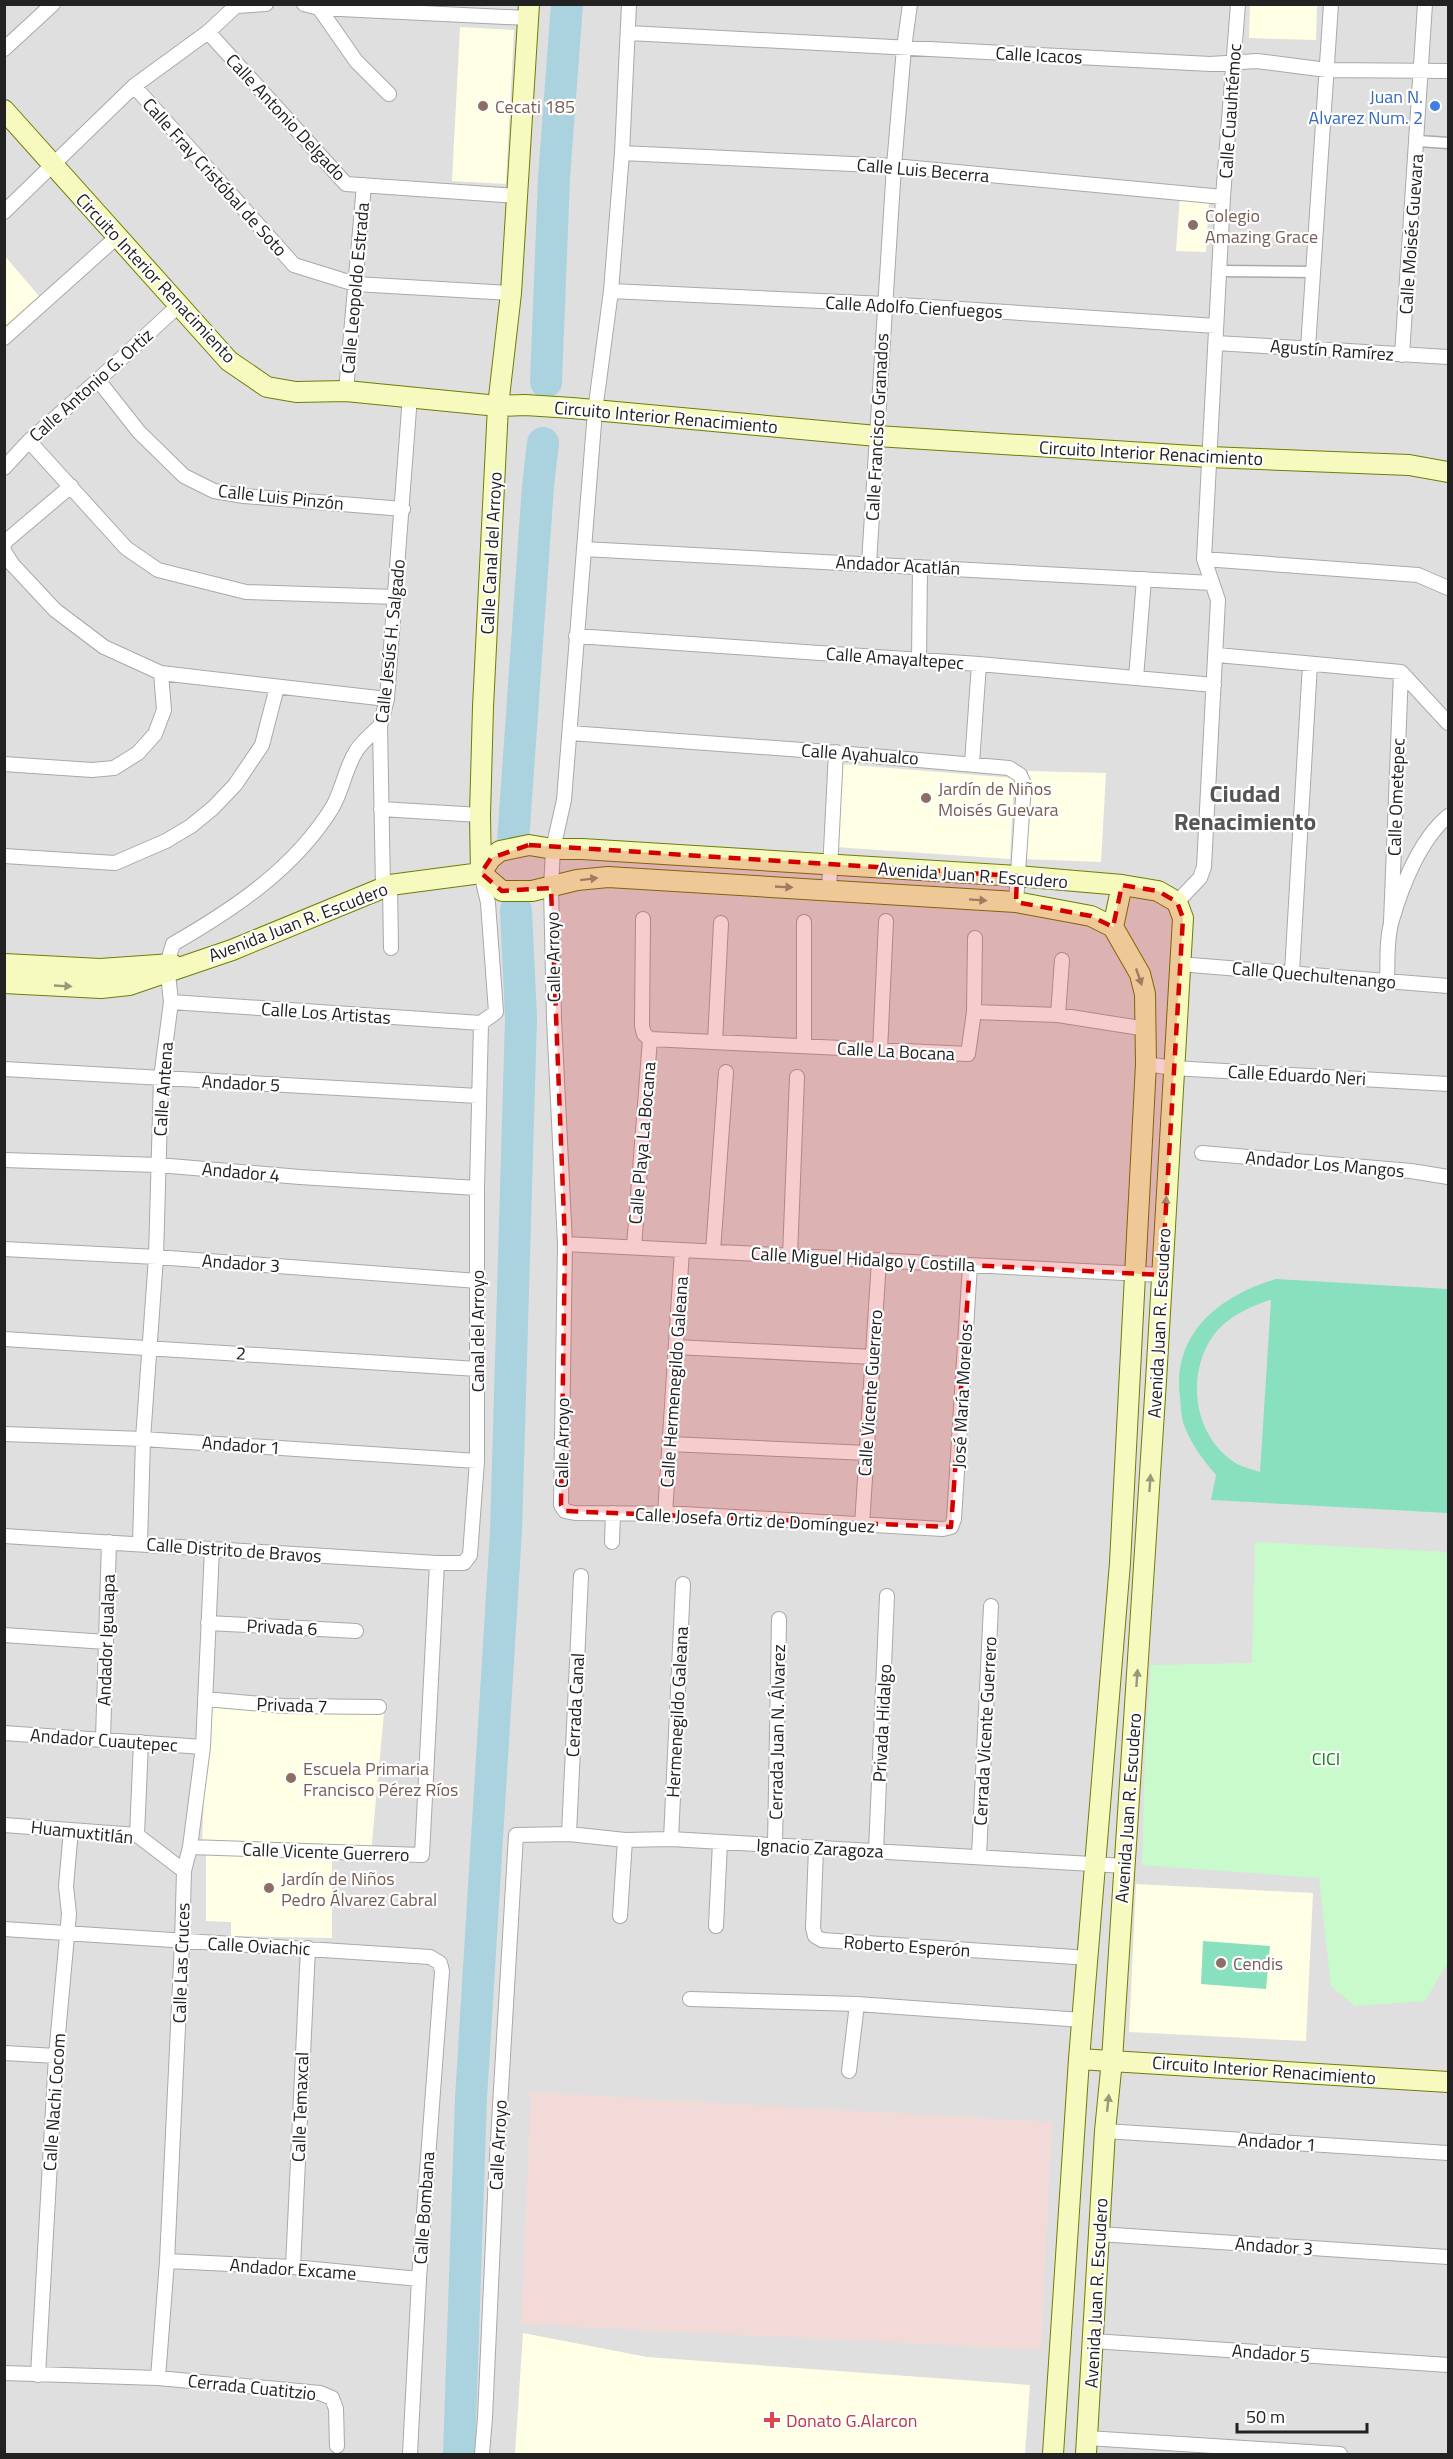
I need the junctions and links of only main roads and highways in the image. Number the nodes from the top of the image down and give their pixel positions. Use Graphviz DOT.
graph roads {
  1 [pos="528,11"];
  2 [pos="4,110"];
  3 [pos="498,405"];
  4 [pos="1449,472"];
  5 [pos="481,873"];
  6 [pos="1062,880"];
  7 [pos="1122,885"];
  8 [pos="1060,910"];
  9 [pos="1113,927"];
  10 [pos="4,964"];
  11 [pos="166,968"];
  12 [pos="4,983"];
  13 [pos="1130,1377"];
  14 [pos="1156,1381"];
  15 [pos="1120,1563"];
  16 [pos="1144,1566"];
  17 [pos="1079,2059"];
  18 [pos="1112,2060"];
  19 [pos="1449,2082"];
  20 [pos="1071,2182"];
  21 [pos="1102,2185"];
  22 [pos="1087,2446"];
  23 [pos="1053,2454"];
  1 -- 3 [label="main road, Calle Canal del Arroyo"];
  2 -- 3 [label="main road, Circuito Interior Renacimiento"];
  3 -- 4 [label="main road, Circuito Interior Renacimiento"];
  3 -- 5 [label="main road, Calle Canal del Arroyo"];
  5 -- 6 [label="main road, Avenida Juan R. Escudero"];
  5 -- 8 [label="main road, Avenida Juan R. Escudero, one-way"];
  5 -- 11 [label="main road, Avenida Juan R. Escudero"];
  6 -- 7 [label="main road, Avenida Juan R. Escudero"];
  6 -- 8 [label="main road"];
  7 -- 9 [label="main road"];
  14 -- 7 [label="main road, Avenida Juan R. Escudero, one-way"];
  8 -- 9 [label="main road, Avenida Juan R. Escudero"];
  9 -- 13 [label="main road, Avenida Juan R. Escudero, one-way"];
  10 -- 11 [label="main road, Avenida Juan R. Escudero"];
  12 -- 11 [label="main road, Avenida Juan R. Escudero, one-way"];
  13 -- 14 [label="main road"];
  13 -- 15 [label="main road, Avenida Juan R. Escudero"];
  16 -- 14 [label="main road, Avenida Juan R. Escudero, one-way"];
  15 -- 16 [label="main road"];
  15 -- 17 [label="main road, Avenida Juan R. Escudero"];
  18 -- 16 [label="main road, Avenida Juan R. Escudero, one-way"];
  17 -- 18 [label="main road, Circuito Interior Renacimiento"];
  17 -- 20 [label="main road, Avenida Juan R. Escudero"];
  18 -- 19 [label="main road, Circuito Interior Renacimiento"];
  21 -- 18 [label="main road, Avenida Juan R. Escudero, one-way"];
  20 -- 21 [label="main road"];
  20 -- 23 [label="main road, Avenida Juan R. Escudero"];
  21 -- 22 [label="main road, Avenida Juan R. Escudero"];
}
